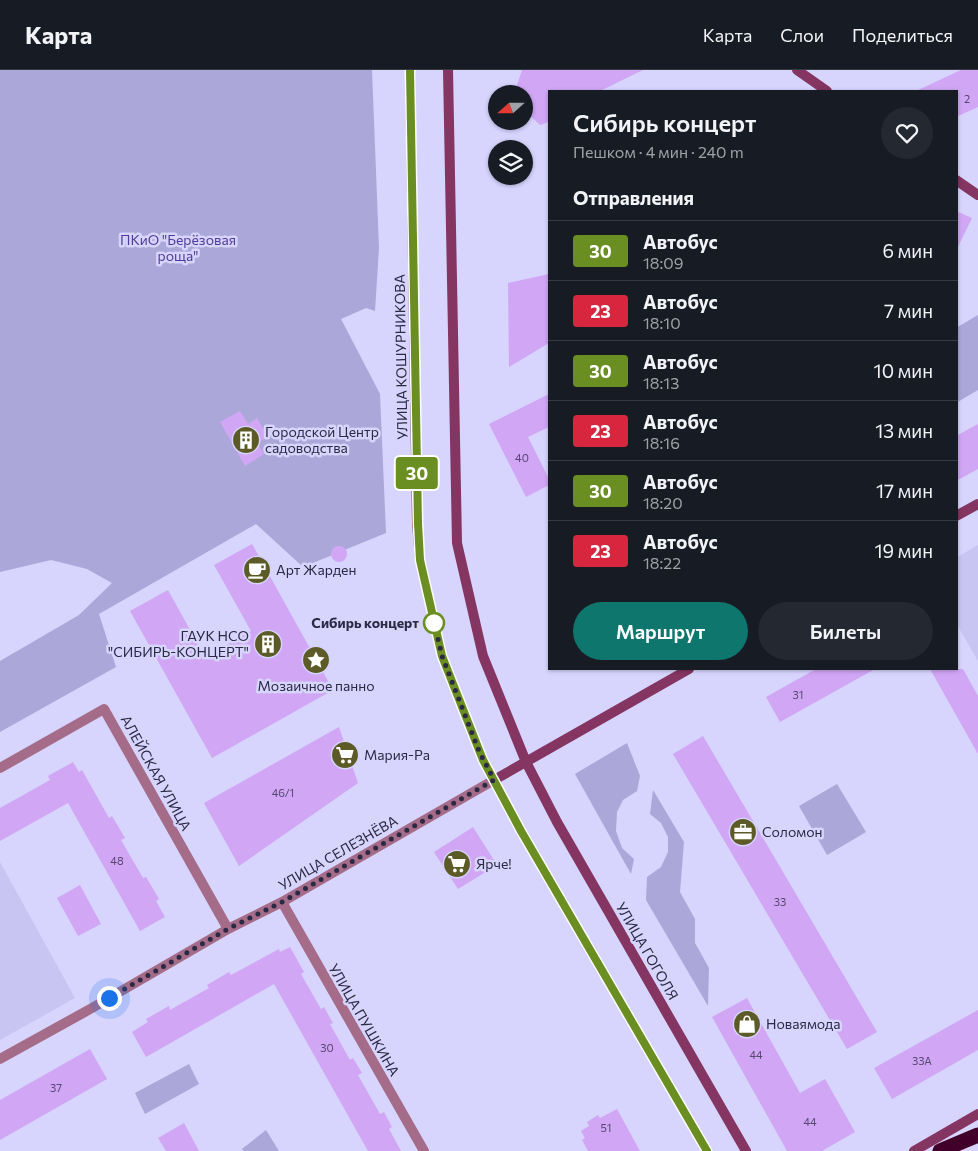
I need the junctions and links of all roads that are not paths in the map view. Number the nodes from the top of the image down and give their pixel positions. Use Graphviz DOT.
graph roads {
  1 [pos="410,70"];
  2 [pos="448,70"];
  3 [pos="796,70"];
  4 [pos="826,90"];
  5 [pos="958,181"];
  6 [pos="978,195"];
  7 [pos="978,504"];
  8 [pos="958,515"];
  9 [pos="687,670"];
  10 [pos="526,762"];
  11 [pos="0,768"];
  12 [pos="494,780"];
  13 [pos="282,902"];
  14 [pos="228,929"];
  15 [pos="0,1059"];
  16 [pos="978,1114"];
  17 [pos="978,1135"];
  18 [pos="424,1151"];
  19 [pos="707,1151"];
  20 [pos="746,1151"];
  21 [pos="914,1151"];
  22 [pos="940,1151"];
  1 -- 12 [label="main road, УЛИЦА КОШУРНИКОВА"];
  2 -- 10 [label="main road"];
  3 -- 4 [label="main road"];
  5 -- 6 [label="main road"];
  7 -- 8 [label="main road"];
  9 -- 10 [label="main road, УЛИЦА СЕЛЕЗНЁВА"];
  10 -- 12 [label="main road, УЛИЦА СЕЛЕЗНЁВА"];
  10 -- 20 [label="main road, УЛИЦА ГОГОЛЯ"];
  11 -- 14 [label="street, АЛЕЙСКАЯ УЛИЦА"];
  12 -- 13 [label="street, УЛИЦА СЕЛЕЗНЁВА"];
  12 -- 19 [label="main road"];
  13 -- 14 [label="street, УЛИЦА СЕЛЕЗНЁВА"];
  13 -- 18 [label="street, УЛИЦА ПУШКИНА"];
  14 -- 15 [label="street, УЛИЦА СЕЛЕЗНЁВА"];
  16 -- 21 [label="main road"];
  17 -- 22 [label="highway"];
}
